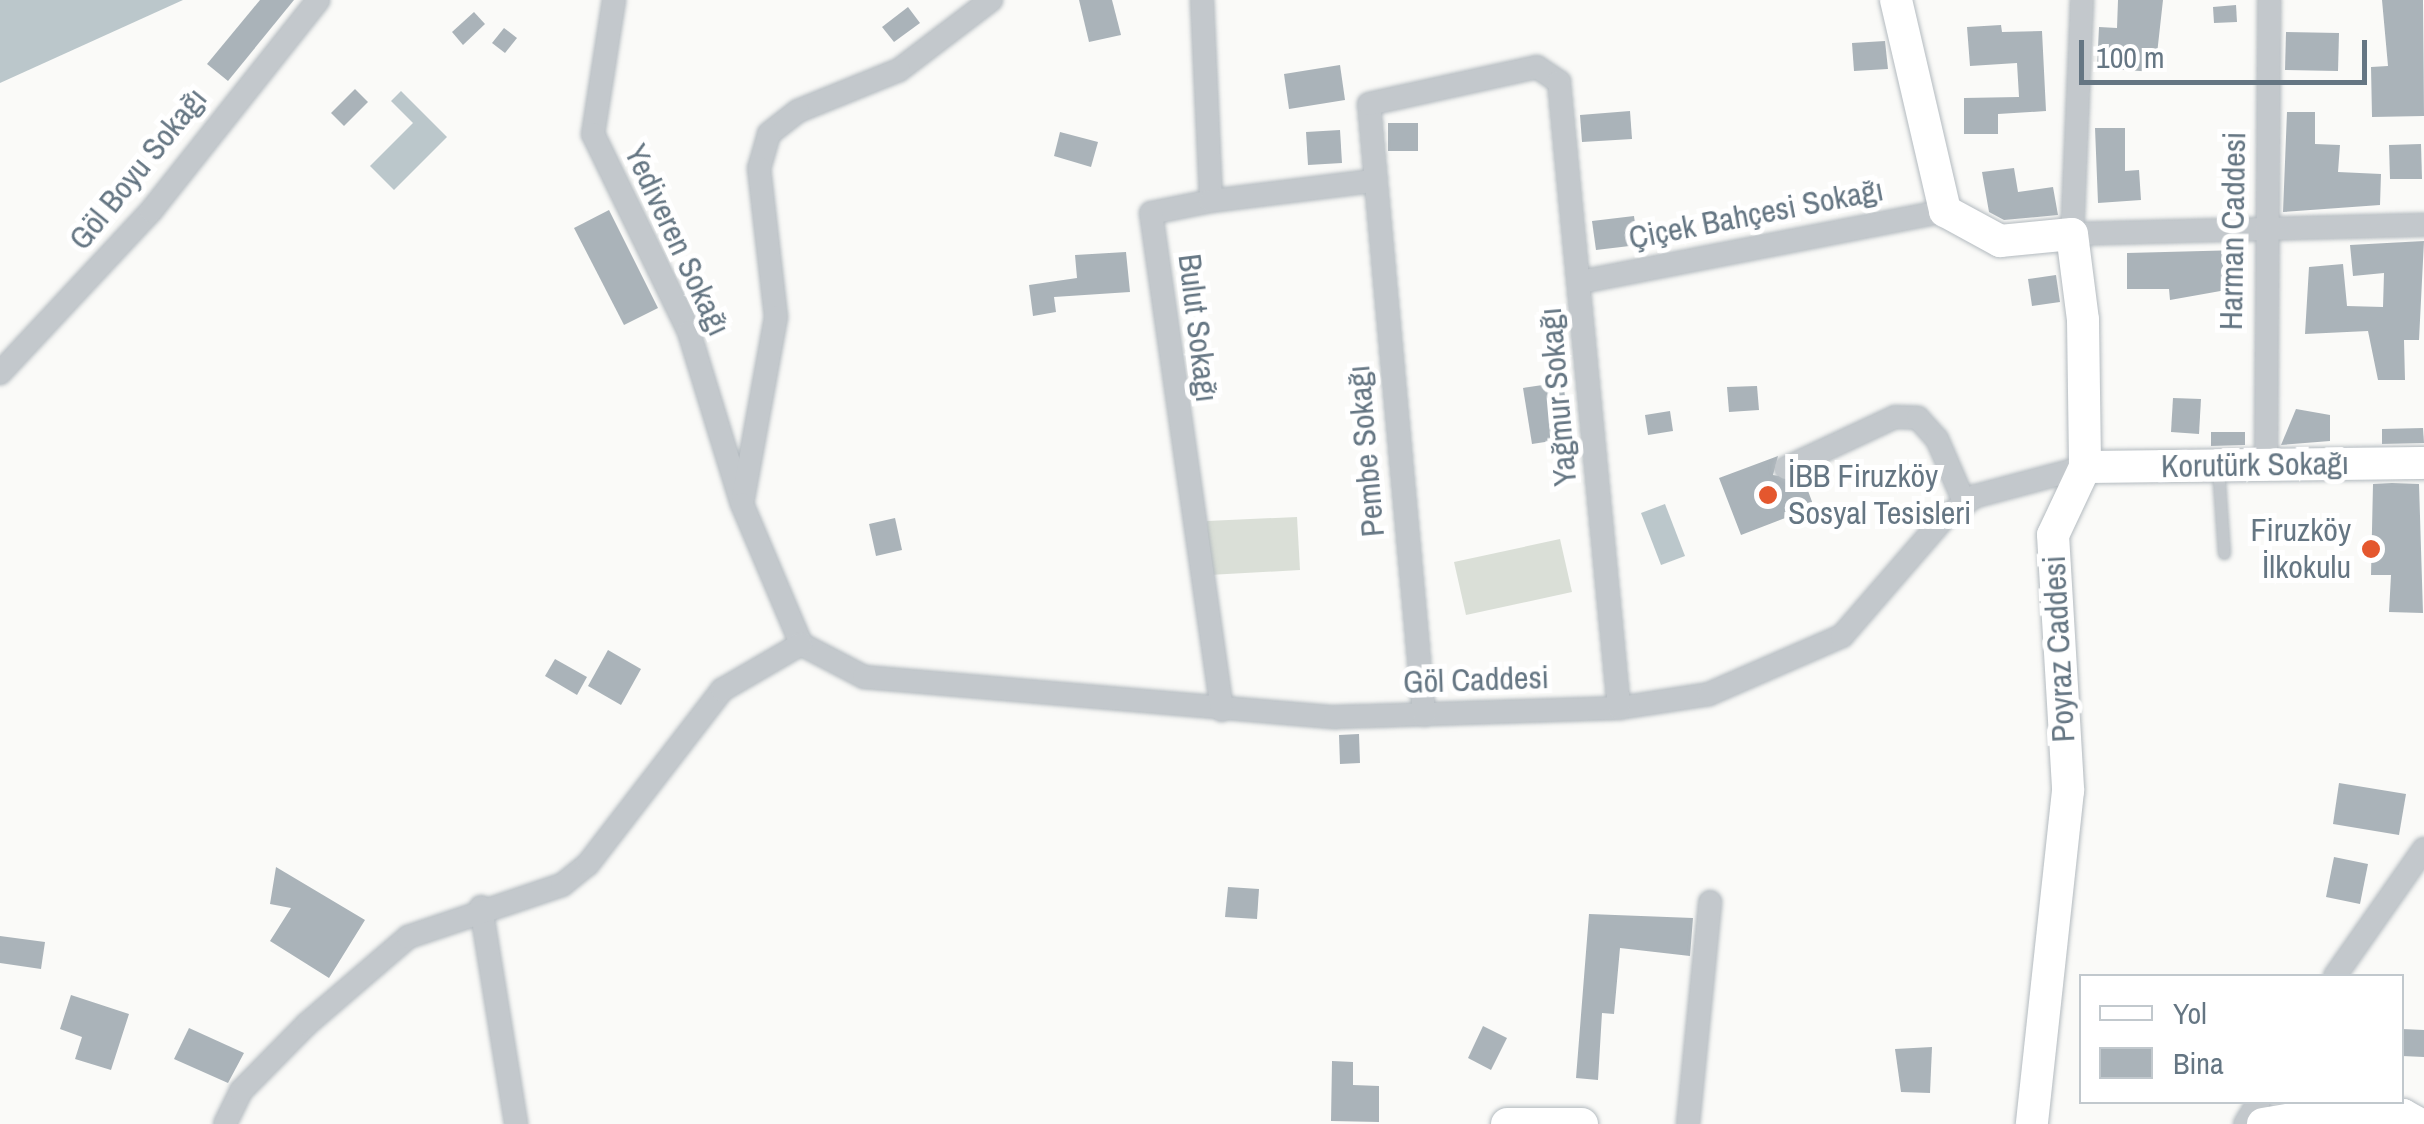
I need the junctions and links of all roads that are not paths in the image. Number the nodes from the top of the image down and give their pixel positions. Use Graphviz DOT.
graph roads {
  1 [pos="318,0"];
  2 [pos="614,0"];
  3 [pos="991,0"];
  4 [pos="1202,0"];
  5 [pos="1896,0"];
  6 [pos="2082,0"];
  7 [pos="2270,0"];
  8 [pos="1559,82"];
  9 [pos="1371,181"];
  10 [pos="1211,201"];
  11 [pos="1945,210"];
  12 [pos="2424,225"];
  13 [pos="2264,228"];
  14 [pos="2072,234"];
  15 [pos="1580,282"];
  16 [pos="0,374"];
  17 [pos="2218,464"];
  18 [pos="2266,464"];
  19 [pos="2424,464"];
  20 [pos="2085,467"];
  21 [pos="1786,468"];
  22 [pos="742,504"];
  23 [pos="1964,504"];
  24 [pos="2224,553"];
  25 [pos="801,644"];
  26 [pos="1619,708"];
  27 [pos="1222,710"];
  28 [pos="1424,715"];
  29 [pos="2424,849"];
  30 [pos="1710,902"];
  31 [pos="480,907"];
  32 [pos="2336,974"];
  33 [pos="2307,1120"];
  34 [pos="1503,1122"];
  35 [pos="225,1124"];
  36 [pos="516,1124"];
  37 [pos="1582,1124"];
  38 [pos="1688,1124"];
  39 [pos="2032,1124"];
  40 [pos="2263,1124"];
  41 [pos="2419,1124"];
  1 -- 16 [label="street, Göl Boyu Sokağı"];
  2 -- 22 [label="street, Yediveren Sokağı"];
  3 -- 22 [label="street"];
  4 -- 10 [label="street"];
  5 -- 11 [label="street"];
  6 -- 14 [label="street"];
  7 -- 13 [label="street, Harman Caddesi"];
  8 -- 9 [label="street, Pembe Sokağı"];
  8 -- 15 [label="street, Yağmur Sokağı"];
  9 -- 10 [label="street"];
  9 -- 28 [label="street, Pembe Sokağı"];
  10 -- 27 [label="street, Bulut Sokağı"];
  11 -- 14 [label="street"];
  11 -- 15 [label="street, Çiçek Bahçesi Sokağı"];
  12 -- 13 [label="street"];
  13 -- 14 [label="street"];
  13 -- 18 [label="street, Harman Caddesi"];
  14 -- 20 [label="street, Poyraz Caddesi"];
  15 -- 26 [label="street, Yağmur Sokağı"];
  17 -- 18 [label="street, Korutürk Sokağı"];
  17 -- 20 [label="street, Korutürk Sokağı"];
  17 -- 24 [label="lane"];
  18 -- 19 [label="street, Korutürk Sokağı"];
  20 -- 23 [label="street"];
  20 -- 39 [label="street, Poyraz Caddesi"];
  21 -- 23 [label="street"];
  22 -- 25 [label="street, Yediveren Sokağı"];
  23 -- 26 [label="street, Göl Caddesi"];
  25 -- 27 [label="street, Göl Caddesi"];
  25 -- 31 [label="street"];
  26 -- 28 [label="street, Göl Caddesi"];
  27 -- 28 [label="street, Göl Caddesi"];
  29 -- 32 [label="street"];
  30 -- 38 [label="street"];
  31 -- 35 [label="street"];
  31 -- 36 [label="street"];
  33 -- 40 [label="street"];
  33 -- 41 [label="street"];
  34 -- 37 [label="street"];
}
